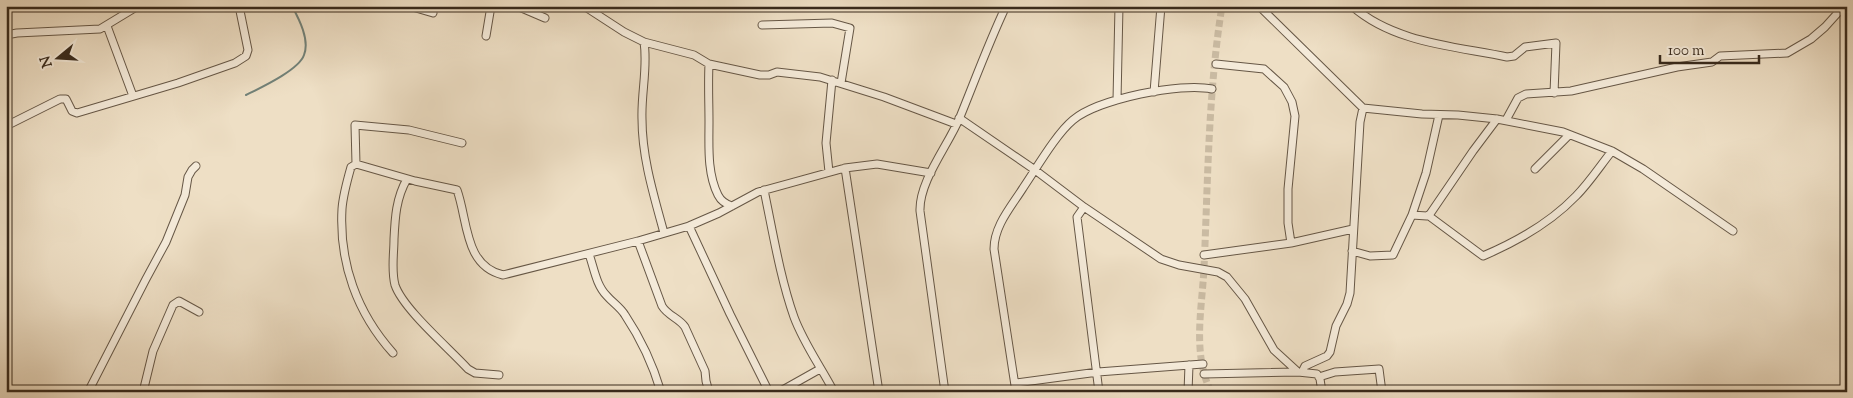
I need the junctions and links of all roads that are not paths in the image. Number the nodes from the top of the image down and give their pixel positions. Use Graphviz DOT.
graph roads {
  1 [pos="138,6"];
  2 [pos="239,6"];
  3 [pos="410,6"];
  4 [pos="491,6"];
  5 [pos="517,6"];
  6 [pos="584,6"];
  7 [pos="1006,6"];
  8 [pos="1119,6"];
  9 [pos="1161,6"];
  10 [pos="1259,6"];
  11 [pos="1352,6"];
  12 [pos="1844,6"];
  13 [pos="433,13"];
  14 [pos="546,18"];
  15 [pos="762,24"];
  16 [pos="107,26"];
  17 [pos="6,35"];
  18 [pos="486,36"];
  19 [pos="644,42"];
  20 [pos="709,64"];
  21 [pos="1216,64"];
  22 [pos="832,80"];
  23 [pos="841,83"];
  24 [pos="1212,89"];
  25 [pos="1154,92"];
  26 [pos="1554,92"];
  27 [pos="133,96"];
  28 [pos="1118,100"];
  29 [pos="1363,108"];
  30 [pos="1439,115"];
  31 [pos="1497,119"];
  32 [pos="1506,120"];
  33 [pos="958,121"];
  34 [pos="6,126"];
  35 [pos="1569,135"];
  36 [pos="462,143"];
  37 [pos="1612,152"];
  38 [pos="356,164"];
  39 [pos="196,166"];
  40 [pos="845,168"];
  41 [pos="1535,169"];
  42 [pos="1035,170"];
  43 [pos="829,172"];
  44 [pos="931,173"];
  45 [pos="407,179"];
  46 [pos="764,190"];
  47 [pos="732,206"];
  48 [pos="1084,207"];
  49 [pos="1412,214"];
  50 [pos="1429,216"];
  51 [pos="689,226"];
  52 [pos="1353,228"];
  53 [pos="1733,231"];
  54 [pos="664,233"];
  55 [pos="638,241"];
  56 [pos="1290,243"];
  57 [pos="1352,251"];
  58 [pos="589,254"];
  59 [pos="1204,255"];
  60 [pos="199,312"];
  61 [pos="393,353"];
  62 [pos="1203,364"];
  63 [pos="1189,365"];
  64 [pos="820,369"];
  65 [pos="1098,372"];
  66 [pos="1300,372"];
  67 [pos="1204,374"];
  68 [pos="499,375"];
  69 [pos="1320,377"];
  70 [pos="1016,383"];
  71 [pos="88,392"];
  72 [pos="143,392"];
  73 [pos="661,392"];
  74 [pos="709,392"];
  75 [pos="769,392"];
  76 [pos="779,392"];
  77 [pos="834,392"];
  78 [pos="879,392"];
  79 [pos="945,392"];
  80 [pos="1016,392"];
  81 [pos="1099,392"];
  82 [pos="1188,392"];
  83 [pos="1322,392"];
  84 [pos="1382,392"];
  1 -- 16 [label="street"];
  2 -- 27 [label="street"];
  3 -- 13 [label="street"];
  4 -- 18 [label="street"];
  5 -- 14 [label="street"];
  6 -- 19 [label="street"];
  7 -- 33 [label="street"];
  8 -- 28 [label="street"];
  9 -- 25 [label="street"];
  10 -- 29 [label="street"];
  11 -- 26 [label="street"];
  12 -- 26 [label="street"];
  15 -- 23 [label="street"];
  16 -- 17 [label="street"];
  16 -- 27 [label="street"];
  19 -- 20 [label="street"];
  19 -- 54 [label="street"];
  20 -- 22 [label="street"];
  20 -- 47 [label="street"];
  21 -- 56 [label="street"];
  22 -- 23 [label="street"];
  22 -- 43 [label="street"];
  23 -- 33 [label="street"];
  24 -- 25 [label="street"];
  25 -- 28 [label="street"];
  26 -- 32 [label="street"];
  27 -- 34 [label="street"];
  28 -- 42 [label="street"];
  29 -- 30 [label="street"];
  29 -- 52 [label="street"];
  30 -- 31 [label="street"];
  30 -- 49 [label="street"];
  31 -- 32 [label="street"];
  31 -- 50 [label="street"];
  32 -- 35 [label="street"];
  33 -- 42 [label="street"];
  33 -- 44 [label="street"];
  35 -- 37 [label="street"];
  35 -- 41 [label="street"];
  36 -- 38 [label="street"];
  37 -- 50 [label="street"];
  37 -- 53 [label="street"];
  38 -- 45 [label="street"];
  38 -- 61 [label="street"];
  39 -- 71 [label="street"];
  40 -- 43 [label="street"];
  40 -- 44 [label="street"];
  40 -- 78 [label="street"];
  42 -- 48 [label="street"];
  42 -- 70 [label="street"];
  43 -- 46 [label="street"];
  44 -- 79 [label="street"];
  45 -- 58 [label="street"];
  45 -- 68 [label="street"];
  46 -- 47 [label="street"];
  46 -- 64 [label="street"];
  47 -- 51 [label="street"];
  48 -- 65 [label="street"];
  48 -- 66 [label="street"];
  49 -- 50 [label="street"];
  49 -- 57 [label="street"];
  51 -- 54 [label="street"];
  51 -- 75 [label="street"];
  52 -- 56 [label="street"];
  52 -- 57 [label="street"];
  54 -- 55 [label="street"];
  55 -- 58 [label="street"];
  55 -- 74 [label="street"];
  56 -- 59 [label="street"];
  57 -- 66 [label="street"];
  58 -- 73 [label="street"];
  60 -- 72 [label="street"];
  62 -- 63 [label="street"];
  63 -- 65 [label="street"];
  63 -- 82 [label="street"];
  64 -- 76 [label="street"];
  64 -- 77 [label="street"];
  65 -- 70 [label="street"];
  65 -- 81 [label="street"];
  66 -- 67 [label="street"];
  66 -- 69 [label="street"];
  69 -- 83 [label="street"];
  69 -- 84 [label="street"];
  70 -- 80 [label="street"];
}
